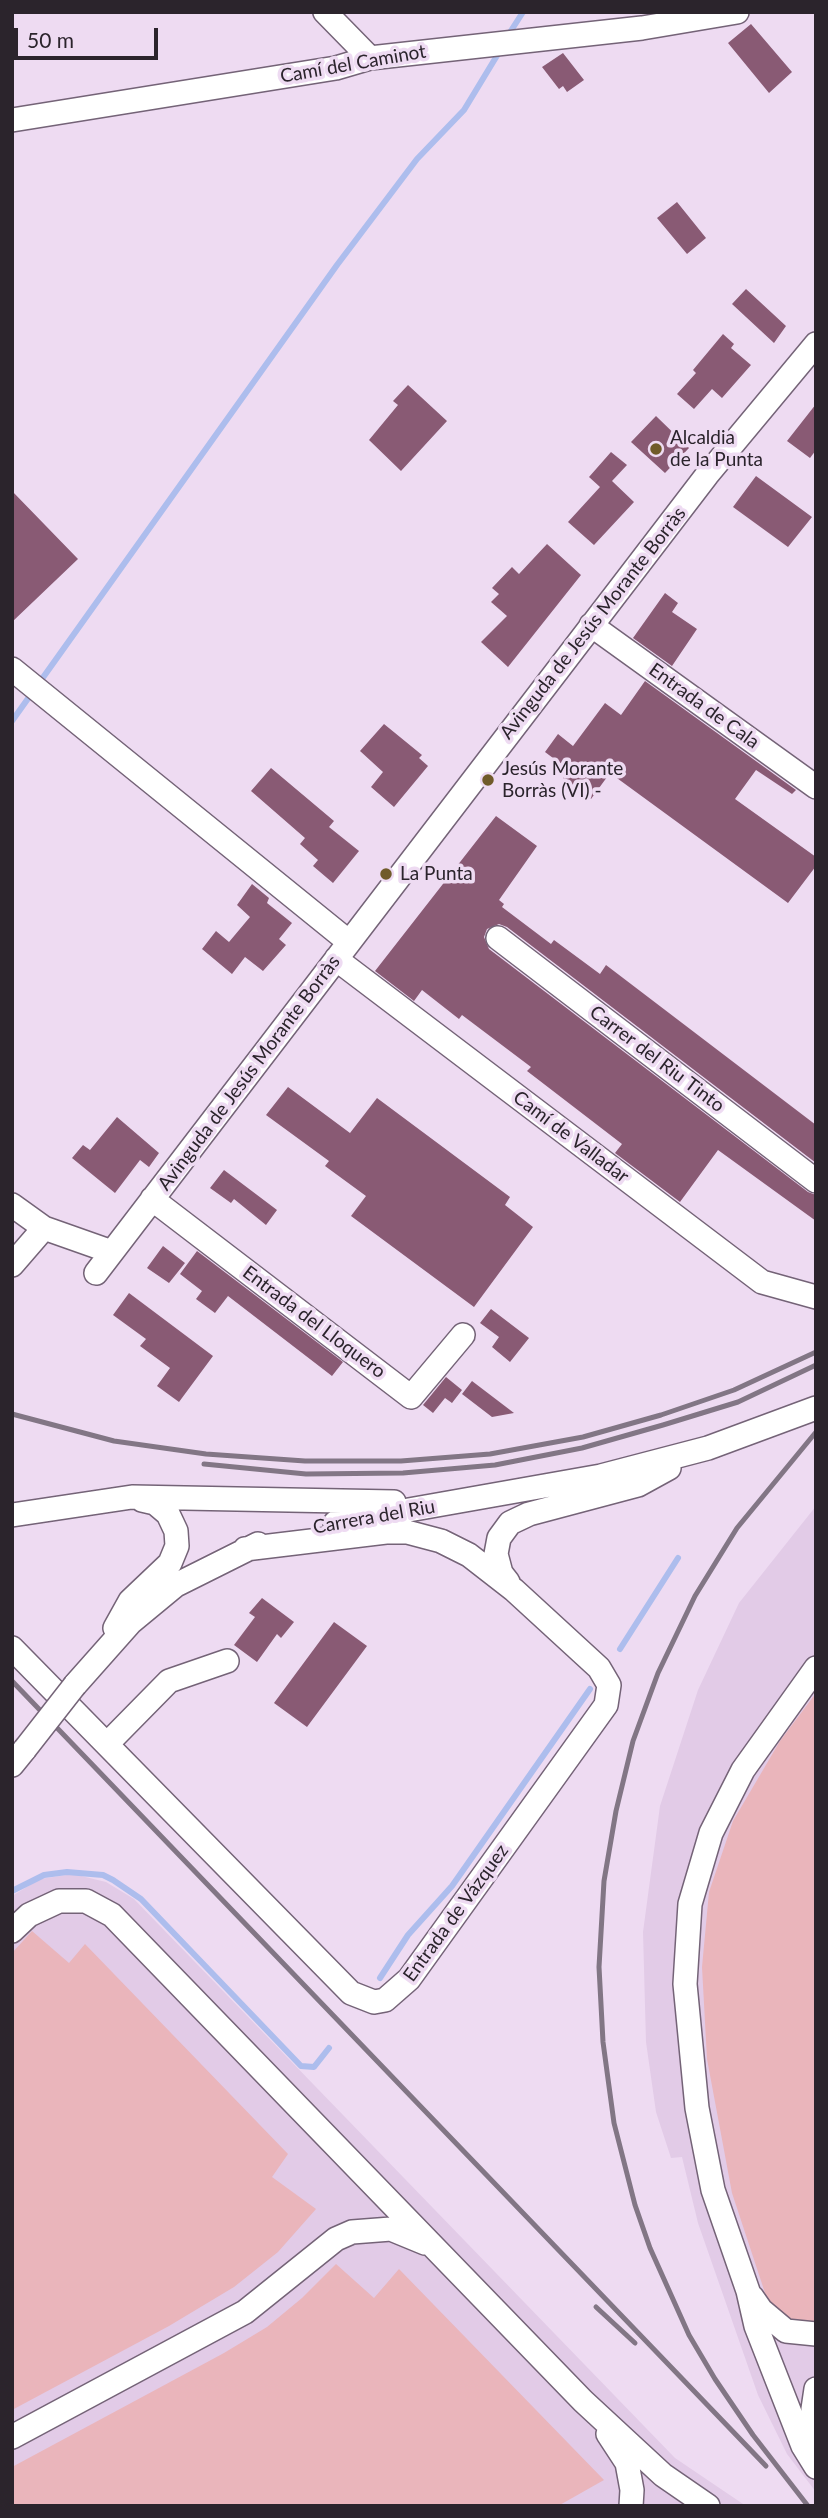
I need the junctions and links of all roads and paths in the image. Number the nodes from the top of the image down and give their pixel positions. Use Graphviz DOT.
graph roads {
  1 [pos="325,12"];
  2 [pos="737,12"];
  3 [pos="370,58"];
  4 [pos="12,120"];
  5 [pos="816,344"];
  6 [pos="592,625"];
  7 [pos="19,674"];
  8 [pos="816,787"];
  9 [pos="498,938"];
  10 [pos="342,950"];
  11 [pos="816,1181"];
  12 [pos="152,1199"];
  13 [pos="12,1205"];
  14 [pos="44,1228"];
  15 [pos="112,1252"];
  16 [pos="12,1265"];
  17 [pos="96,1273"];
  18 [pos="816,1297"];
  19 [pos="463,1335"];
  20 [pos="815,1408"];
  21 [pos="708,1448"];
  22 [pos="132,1497"];
  23 [pos="443,1505"];
  24 [pos="12,1515"];
  25 [pos="245,1549"];
  26 [pos="514,1590"];
  27 [pos="12,1648"];
  28 [pos="104,1648"];
  29 [pos="228,1661"];
  30 [pos="816,1668"];
  31 [pos="107,1744"];
  32 [pos="19,1757"];
  33 [pos="12,1931"];
  34 [pos="437,2250"];
  35 [pos="748,2291"];
  36 [pos="816,2334"];
  37 [pos="816,2389"];
  38 [pos="583,2401"];
  39 [pos="816,2434"];
  40 [pos="12,2437"];
  41 [pos="816,2467"];
  42 [pos="631,2506"];
  43 [pos="708,2506"];
  1 -- 3 [label="street"];
  2 -- 3 [label="street, Camí del Caminot"];
  3 -- 4 [label="street, Camí del Caminot"];
  5 -- 6 [label="street, Avinguda de Jesús Morante Borràs"];
  6 -- 8 [label="street, Entrada de Cala"];
  6 -- 10 [label="street, Avinguda de Jesús Morante Borràs"];
  7 -- 10 [label="street, Camí de Valladar"];
  9 -- 11 [label="street, Carrer del Riu Tinto"];
  10 -- 12 [label="street, Avinguda de Jesús Morante Borràs"];
  10 -- 18 [label="street, Camí de Valladar"];
  12 -- 15 [label="street, Avinguda de Jesús Morante Borràs"];
  12 -- 19 [label="street, Entrada del Lloquero"];
  13 -- 14 [label="street"];
  14 -- 15 [label="street"];
  14 -- 16 [label="street"];
  15 -- 17 [label="street, Avinguda de Jesús Morante Borràs"];
  20 -- 21 [label="street, Carrera del Riu"];
  21 -- 23 [label="street, Carrera del Riu"];
  21 -- 26 [label="street"];
  22 -- 23 [label="street"];
  22 -- 24 [label="street"];
  22 -- 28 [label="street"];
  23 -- 25 [label="street, Carrera del Riu"];
  25 -- 26 [label="street"];
  25 -- 28 [label="street, Carrera del Riu"];
  26 -- 31 [label="street, Entrada de Vázquez"];
  27 -- 31 [label="street, Entrada de Vázquez"];
  28 -- 32 [label="street, Carrera del Riu, bridge"];
  29 -- 31 [label="street"];
  30 -- 35 [label="street"];
  33 -- 34 [label="street"];
  34 -- 38 [label="street"];
  34 -- 40 [label="street"];
  35 -- 36 [label="street"];
  35 -- 41 [label="street"];
  37 -- 39 [label="street"];
  38 -- 42 [label="street"];
  38 -- 43 [label="street"];
}
